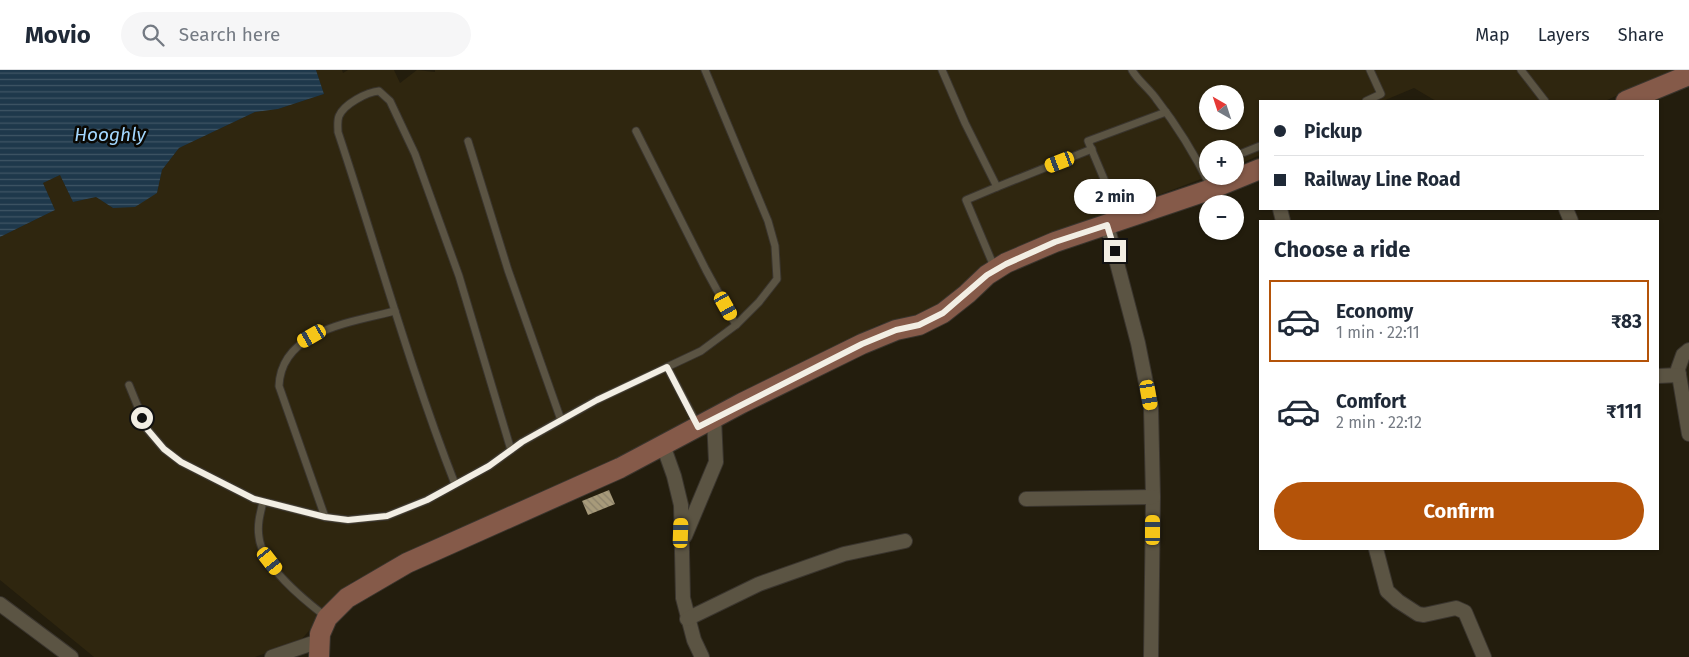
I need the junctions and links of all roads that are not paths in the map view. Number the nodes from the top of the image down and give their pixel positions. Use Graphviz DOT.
graph roads {
  1 [pos="705,70"];
  2 [pos="942,70"];
  3 [pos="1132,70"];
  4 [pos="1370,70"];
  5 [pos="1521,70"];
  6 [pos="1689,75"];
  7 [pos="1368,100"];
  8 [pos="1544,100"];
  9 [pos="1628,100"];
  10 [pos="1166,112"];
  11 [pos="636,131"];
  12 [pos="468,141"];
  13 [pos="1259,146"];
  14 [pos="1092,149"];
  15 [pos="1244,152"];
  16 [pos="1199,159"];
  17 [pos="1259,169"];
  18 [pos="1210,185"];
  19 [pos="997,187"];
  20 [pos="1211,188"];
  21 [pos="1114,223"];
  22 [pos="996,270"];
  23 [pos="395,310"];
  24 [pos="736,325"];
  25 [pos="1689,350"];
  26 [pos="667,367"];
  27 [pos="1679,375"];
  28 [pos="1659,376"];
  29 [pos="129,386"];
  30 [pos="561,420"];
  31 [pos="706,422"];
  32 [pos="1689,434"];
  33 [pos="663,445"];
  34 [pos="511,450"];
  35 [pos="455,484"];
  36 [pos="1153,497"];
  37 [pos="1026,499"];
  38 [pos="263,502"];
  39 [pos="325,517"];
  40 [pos="905,541"];
  41 [pos="681,545"];
  42 [pos="1376,550"];
  43 [pos="0,604"];
  44 [pos="327,618"];
  45 [pos="687,619"];
  46 [pos="319,649"];
  47 [pos="71,657"];
  48 [pos="272,657"];
  49 [pos="702,657"];
  50 [pos="1151,657"];
  51 [pos="1484,657"];
  1 -- 24 [label="lane"];
  2 -- 19 [label="lane"];
  3 -- 10 [label="lane"];
  4 -- 7 [label="lane"];
  5 -- 8 [label="lane"];
  6 -- 9 [label="street"];
  10 -- 14 [label="lane"];
  10 -- 16 [label="lane"];
  11 -- 24 [label="lane"];
  12 -- 30 [label="lane"];
  13 -- 15 [label="lane"];
  14 -- 19 [label="lane"];
  14 -- 21 [label="lane"];
  17 -- 20 [label="street"];
  18 -- 20 [label="lane"];
  19 -- 22 [label="lane"];
  20 -- 21 [label="street"];
  21 -- 22 [label="street"];
  21 -- 36 [label="street"];
  22 -- 31 [label="street"];
  23 -- 34 [label="lane"];
  23 -- 35 [label="lane"];
  23 -- 39 [label="lane"];
  24 -- 26 [label="lane"];
  25 -- 27 [label="street"];
  26 -- 30 [label="lane"];
  26 -- 31 [label="lane"];
  27 -- 28 [label="street"];
  27 -- 32 [label="street"];
  29 -- 38 [label="lane"];
  30 -- 34 [label="lane"];
  31 -- 33 [label="street"];
  31 -- 41 [label="street"];
  33 -- 41 [label="street"];
  33 -- 44 [label="street"];
  34 -- 35 [label="lane"];
  35 -- 39 [label="lane"];
  36 -- 37 [label="street"];
  36 -- 50 [label="street"];
  38 -- 39 [label="lane"];
  38 -- 44 [label="lane"];
  40 -- 45 [label="street"];
  41 -- 45 [label="street"];
  42 -- 51 [label="street"];
  43 -- 47 [label="street"];
  44 -- 46 [label="street"];
  45 -- 49 [label="street"];
  46 -- 48 [label="street"];
}
